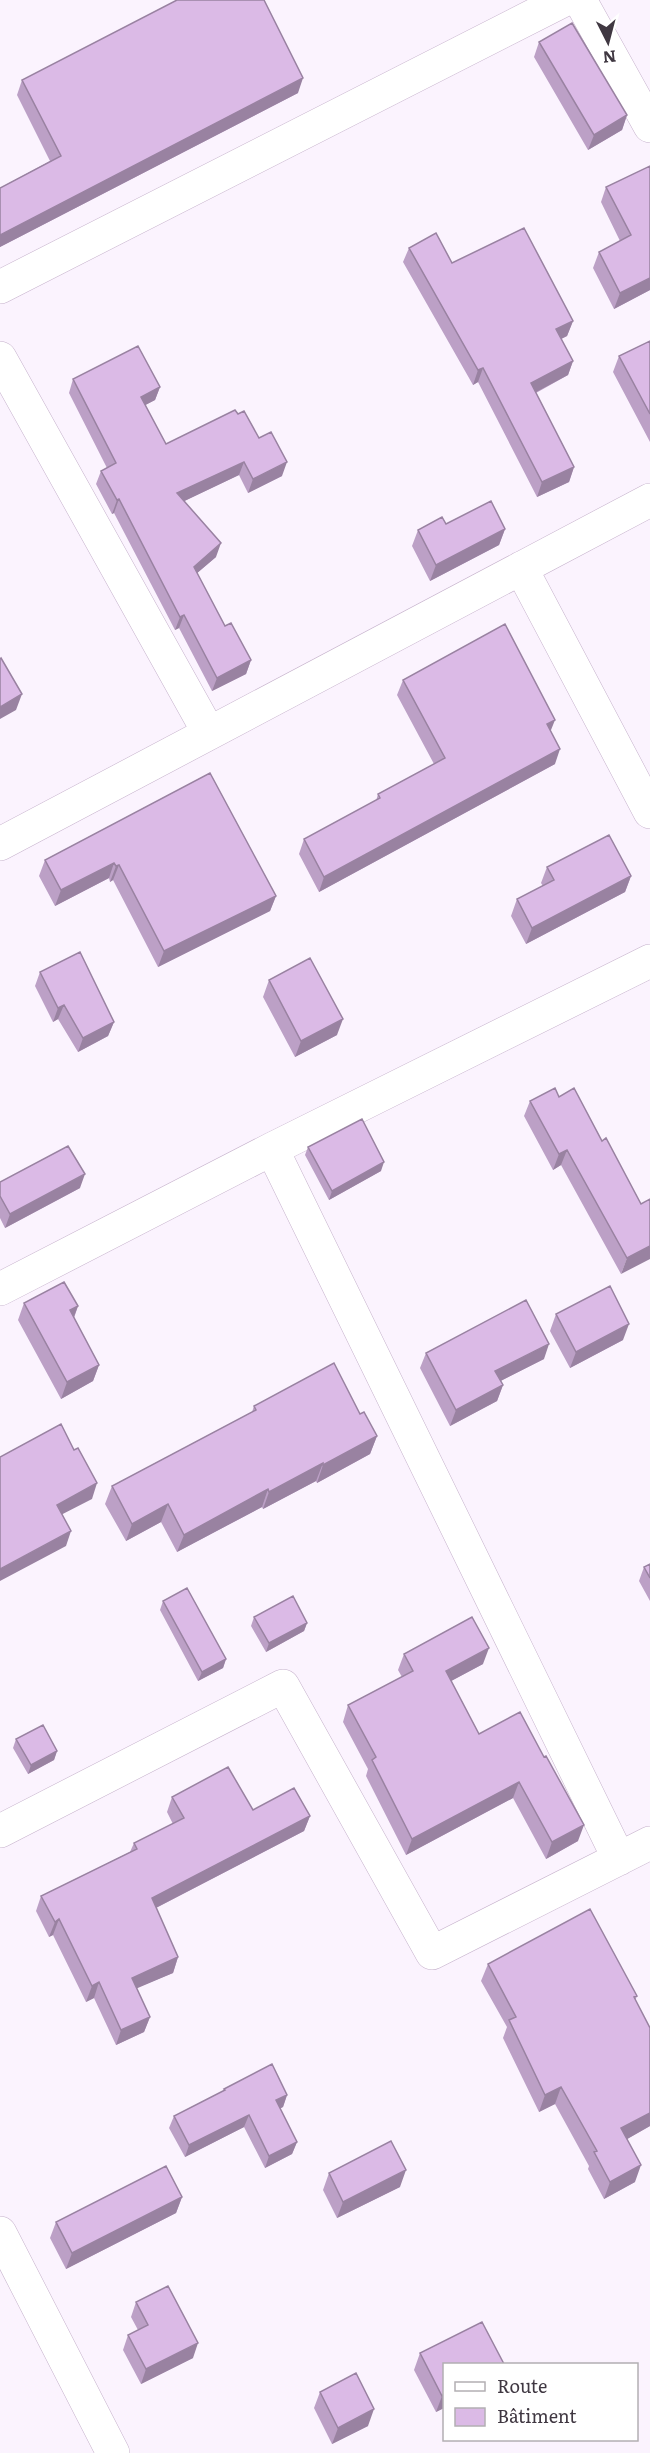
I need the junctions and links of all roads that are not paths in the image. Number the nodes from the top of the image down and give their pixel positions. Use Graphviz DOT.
graph roads {
  1 [pos="564,0"];
  2 [pos="580,0"];
  3 [pos="650,126"];
  4 [pos="0,287"];
  5 [pos="0,358"];
  6 [pos="650,500"];
  7 [pos="521,568"];
  8 [pos="209,734"];
  9 [pos="650,812"];
  10 [pos="0,844"];
  11 [pos="650,961"];
  12 [pos="272,1149"];
  13 [pos="0,1289"];
  14 [pos="0,1831"];
  15 [pos="650,1843"];
  16 [pos="619,1859"];
  17 [pos="0,2233"];
  18 [pos="113,2453"];
  1 -- 4 [label="street"];
  2 -- 3 [label="street"];
  5 -- 8 [label="street"];
  6 -- 7 [label="street"];
  7 -- 8 [label="street"];
  7 -- 9 [label="street"];
  8 -- 10 [label="street"];
  11 -- 12 [label="street"];
  12 -- 13 [label="street"];
  12 -- 16 [label="street"];
  14 -- 16 [label="street"];
  15 -- 16 [label="street"];
  17 -- 18 [label="street"];
}
